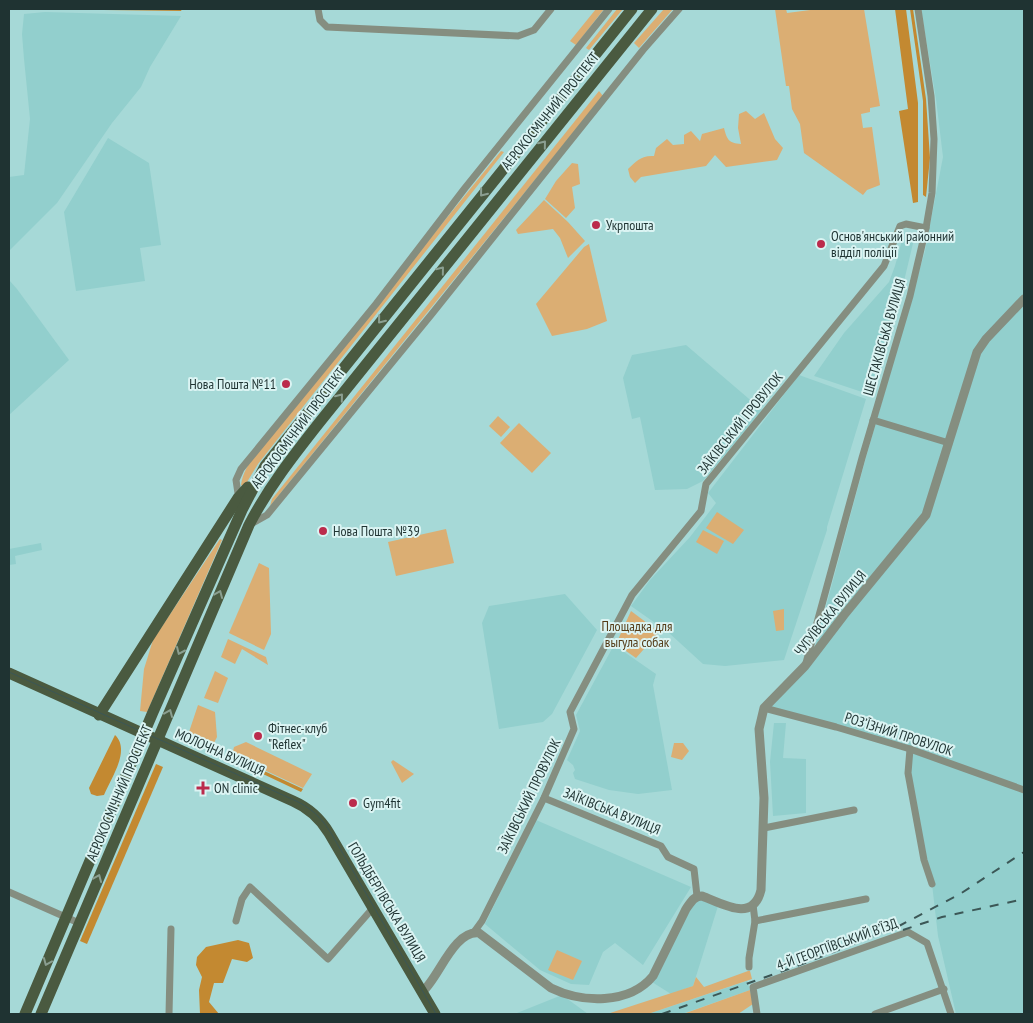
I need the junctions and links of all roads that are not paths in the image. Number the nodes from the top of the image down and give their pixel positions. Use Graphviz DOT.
graph roads {
  1 [pos="318,9"];
  2 [pos="551,9"];
  3 [pos="609,9"];
  4 [pos="632,9"];
  5 [pos="652,9"];
  6 [pos="680,9"];
  7 [pos="918,9"];
  8 [pos="926,228"];
  9 [pos="1024,299"];
  10 [pos="873,420"];
  11 [pos="949,443"];
  12 [pos="265,466"];
  13 [pos="238,498"];
  14 [pos="242,510"];
  15 [pos="249,525"];
  16 [pos="210,541"];
  17 [pos="227,546"];
  18 [pos="805,666"];
  19 [pos="9,674"];
  20 [pos="764,708"];
  21 [pos="99,715"];
  22 [pos="143,734"];
  23 [pos="157,740"];
  24 [pos="910,749"];
  25 [pos="1024,790"];
  26 [pos="544,798"];
  27 [pos="309,809"];
  28 [pos="854,810"];
  29 [pos="764,828"];
  30 [pos="932,884"];
  31 [pos="9,892"];
  32 [pos="697,896"];
  33 [pos="866,899"];
  34 [pos="753,906"];
  35 [pos="373,908"];
  36 [pos="65,917"];
  37 [pos="755,921"];
  38 [pos="236,922"];
  39 [pos="79,923"];
  40 [pos="171,929"];
  41 [pos="474,932"];
  42 [pos="749,967"];
  43 [pos="944,989"];
  44 [pos="423,992"];
  45 [pos="25,1014"];
  46 [pos="41,1014"];
  47 [pos="169,1014"];
  48 [pos="435,1014"];
  49 [pos="758,1014"];
  50 [pos="874,1014"];
  51 [pos="951,1014"];
  1 -- 2 [label="street"];
  3 -- 13 [label="street"];
  4 -- 12 [label="main road, АЕРОКОСМІЧНИЙ ПРОСПЕКТ, one-way"];
  15 -- 5 [label="main road, АЕРОКОСМІЧНИЙ ПРОСПЕКТ, one-way"];
  6 -- 15 [label="street"];
  7 -- 8 [label="street, ШЕСТАКІВСЬКА ВУЛИЦЯ"];
  8 -- 10 [label="street, ШЕСТАКІВСЬКА ВУЛИЦЯ"];
  8 -- 26 [label="street, ЗАЇКІВСЬКИЙ ПРОВУЛОК"];
  9 -- 11 [label="street, ЧУГУЇВСЬКА ВУЛИЦЯ"];
  10 -- 11 [label="street"];
  10 -- 18 [label="street, ШЕСТАКІВСЬКА ВУЛИЦЯ"];
  11 -- 18 [label="street, ЧУГУЇВСЬКА ВУЛИЦЯ"];
  12 -- 13 [label="main road"];
  12 -- 14 [label="main road, АЕРОКОСМІЧНИЙ ПРОСПЕКТ"];
  13 -- 14 [label="street"];
  13 -- 16 [label="main road"];
  14 -- 17 [label="main road, АЕРОКОСМІЧНИЙ ПРОСПЕКТ"];
  23 -- 15 [label="main road, АЕРОКОСМІЧНИЙ ПРОСПЕКТ, one-way"];
  16 -- 17 [label="main road"];
  16 -- 21 [label="main road"];
  17 -- 22 [label="main road, АЕРОКОСМІЧНИЙ ПРОСПЕКТ, one-way"];
  18 -- 20 [label="street, ЧУГУЇВСЬКА ВУЛИЦЯ"];
  19 -- 21 [label="main road, МОЛОЧНА ВУЛИЦЯ"];
  20 -- 24 [label="street, РОЗ’ЇЗНИЙ ПРОВУЛОК"];
  20 -- 29 [label="street"];
  21 -- 22 [label="main road, МОЛОЧНА ВУЛИЦЯ"];
  22 -- 23 [label="main road, МОЛОЧНА ВУЛИЦЯ"];
  22 -- 36 [label="main road, АЕРОКОСМІЧНИЙ ПРОСПЕКТ"];
  23 -- 27 [label="main road, МОЛОЧНА ВУЛИЦЯ"];
  39 -- 23 [label="main road, АЕРОКОСМІЧНИЙ ПРОСПЕКТ, one-way"];
  24 -- 25 [label="street, РОЗ’ЇЗНИЙ ПРОВУЛОК"];
  24 -- 30 [label="street"];
  26 -- 32 [label="street, ЗАЇКІВСЬКА ВУЛИЦЯ"];
  26 -- 41 [label="street, ЗАЇКІВСЬКИЙ ПРОВУЛОК"];
  27 -- 35 [label="main road, ГОЛЬДБЕРГІВСЬКА ВУЛИЦЯ"];
  28 -- 29 [label="street"];
  29 -- 34 [label="street"];
  31 -- 36 [label="street"];
  32 -- 34 [label="street"];
  32 -- 41 [label="street"];
  33 -- 37 [label="street"];
  34 -- 37 [label="street"];
  35 -- 38 [label="street"];
  35 -- 44 [label="main road, ГОЛЬДБЕРГІВСЬКА ВУЛИЦЯ"];
  36 -- 39 [label="street"];
  36 -- 45 [label="main road, АЕРОКОСМІЧНИЙ ПРОСПЕКТ, one-way"];
  37 -- 42 [label="street"];
  39 -- 46 [label="main road, АЕРОКОСМІЧНИЙ ПРОСПЕКТ"];
  40 -- 47 [label="street"];
  41 -- 44 [label="street"];
  43 -- 49 [label="street, 4-Й ГЕОРГІЇВСЬКИЙ В’ЇЗД"];
  43 -- 50 [label="street"];
  43 -- 51 [label="street"];
  44 -- 48 [label="main road, ГОЛЬДБЕРГІВСЬКА ВУЛИЦЯ"];
}
